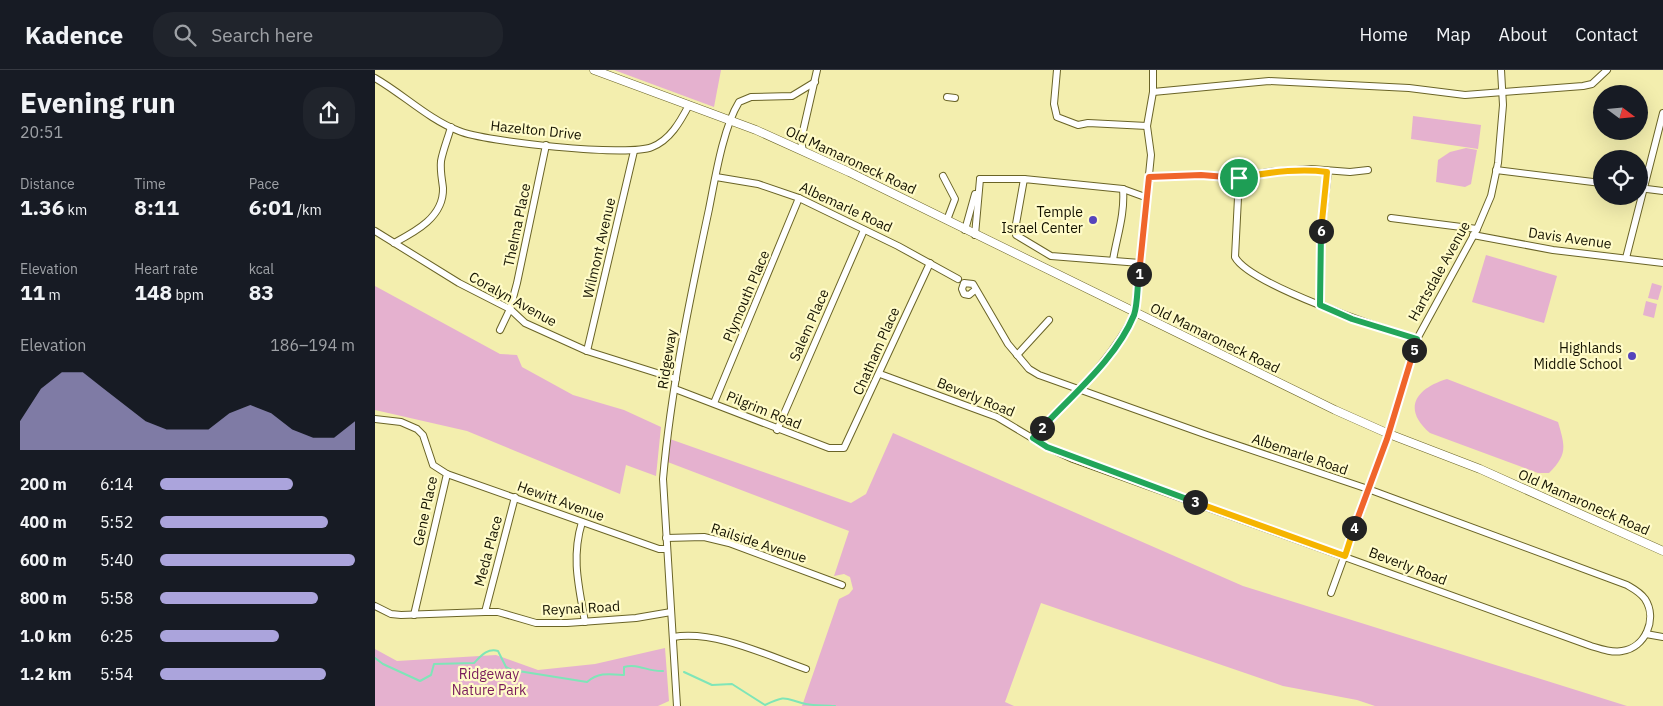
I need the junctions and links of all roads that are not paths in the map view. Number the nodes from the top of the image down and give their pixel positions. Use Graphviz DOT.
graph roads {
  1 [pos="594,70"];
  2 [pos="817,70"];
  3 [pos="1057,70"];
  4 [pos="1153,70"];
  5 [pos="1501,70"];
  6 [pos="1607,70"];
  7 [pos="375,78"];
  8 [pos="815,82"];
  9 [pos="1153,92"];
  10 [pos="1503,92"];
  11 [pos="947,96"];
  12 [pos="955,98"];
  13 [pos="689,105"];
  14 [pos="1663,113"];
  15 [pos="731,120"];
  16 [pos="1147,126"];
  17 [pos="451,127"];
  18 [pos="546,145"];
  19 [pos="635,151"];
  20 [pos="803,151"];
  21 [pos="1648,164"];
  22 [pos="1368,170"];
  23 [pos="1496,170"];
  24 [pos="1327,172"];
  25 [pos="943,176"];
  26 [pos="716,177"];
  27 [pos="1149,177"];
  28 [pos="1239,178"];
  29 [pos="980,179"];
  30 [pos="1024,179"];
  31 [pos="1593,182"];
  32 [pos="1123,189"];
  33 [pos="1648,189"];
  34 [pos="1663,191"];
  35 [pos="1145,197"];
  36 [pos="799,198"];
  37 [pos="1637,205"];
  38 [pos="1391,218"];
  39 [pos="947,220"];
  40 [pos="864,230"];
  41 [pos="965,230"];
  42 [pos="375,231"];
  43 [pos="1475,232"];
  44 [pos="975,235"];
  45 [pos="394,243"];
  46 [pos="1626,258"];
  47 [pos="1113,260"];
  48 [pos="930,263"];
  49 [pos="1663,263"];
  50 [pos="1140,264"];
  51 [pos="958,279"];
  52 [pos="975,290"];
  53 [pos="1320,305"];
  54 [pos="511,309"];
  55 [pos="1135,313"];
  56 [pos="1049,320"];
  57 [pos="500,330"];
  58 [pos="1417,339"];
  59 [pos="587,351"];
  60 [pos="1017,355"];
  61 [pos="880,374"];
  62 [pos="676,379"];
  63 [pos="1079,388"];
  64 [pos="675,389"];
  65 [pos="714,403"];
  66 [pos="375,419"];
  67 [pos="777,430"];
  68 [pos="1389,434"];
  69 [pos="1033,438"];
  70 [pos="844,448"];
  71 [pos="447,474"];
  72 [pos="1368,489"];
  73 [pos="515,497"];
  74 [pos="582,522"];
  75 [pos="666,538"];
  76 [pos="667,549"];
  77 [pos="1663,552"];
  78 [pos="1345,556"];
  79 [pos="842,586"];
  80 [pos="1331,593"];
  81 [pos="375,606"];
  82 [pos="485,612"];
  83 [pos="671,612"];
  84 [pos="414,615"];
  85 [pos="585,622"];
  86 [pos="1646,634"];
  87 [pos="673,637"];
  88 [pos="1663,637"];
  89 [pos="806,669"];
  90 [pos="677,706"];
  1 -- 13 [label="main road, Old Mamaroneck Road"];
  2 -- 8 [label="street"];
  3 -- 16 [label="street"];
  4 -- 9 [label="street"];
  5 -- 10 [label="street, Hartsdale Avenue"];
  6 -- 10 [label="street"];
  7 -- 17 [label="street, Hazelton Drive"];
  8 -- 15 [label="street, Ridgeway"];
  8 -- 20 [label="street"];
  9 -- 10 [label="street"];
  9 -- 16 [label="street"];
  10 -- 23 [label="street, Hartsdale Avenue"];
  11 -- 12 [label="street"];
  13 -- 15 [label="main road, Old Mamaroneck Road"];
  13 -- 19 [label="street, Hazelton Drive"];
  14 -- 21 [label="street"];
  15 -- 20 [label="main road, Old Mamaroneck Road"];
  15 -- 26 [label="street, Ridgeway"];
  16 -- 27 [label="street"];
  17 -- 18 [label="street, Hazelton Drive"];
  17 -- 45 [label="street"];
  18 -- 19 [label="street, Hazelton Drive"];
  18 -- 54 [label="street, Thelma Place"];
  19 -- 59 [label="street, Wilmont Avenue"];
  20 -- 39 [label="main road, Old Mamaroneck Road"];
  22 -- 24 [label="street"];
  23 -- 31 [label="street"];
  23 -- 43 [label="street, Hartsdale Avenue"];
  24 -- 28 [label="street"];
  24 -- 53 [label="street"];
  25 -- 39 [label="street"];
  26 -- 36 [label="street, Albemarle Road"];
  26 -- 62 [label="street, Ridgeway"];
  27 -- 28 [label="street"];
  27 -- 35 [label="street"];
  28 -- 53 [label="street"];
  29 -- 30 [label="street"];
  29 -- 41 [label="street"];
  29 -- 44 [label="street"];
  30 -- 32 [label="street"];
  30 -- 47 [label="street"];
  32 -- 35 [label="street"];
  32 -- 47 [label="street"];
  33 -- 34 [label="street"];
  35 -- 50 [label="street"];
  36 -- 40 [label="street, Albemarle Road"];
  36 -- 65 [label="street, Plymouth Place"];
  37 -- 46 [label="street"];
  38 -- 43 [label="street, Davis Avenue"];
  39 -- 41 [label="main road, Old Mamaroneck Road"];
  40 -- 48 [label="street, Albemarle Road"];
  40 -- 67 [label="street, Salem Place"];
  41 -- 44 [label="main road, Old Mamaroneck Road"];
  42 -- 45 [label="street, Coralyn Avenue"];
  43 -- 46 [label="street, Davis Avenue"];
  43 -- 58 [label="street, Hartsdale Avenue"];
  44 -- 55 [label="main road, Old Mamaroneck Road"];
  45 -- 54 [label="street, Coralyn Avenue"];
  46 -- 49 [label="street, Davis Avenue"];
  47 -- 50 [label="street"];
  48 -- 51 [label="street, Albemarle Road"];
  48 -- 61 [label="street, Chatham Place"];
  50 -- 55 [label="street"];
  52 -- 60 [label="street, Albemarle Road"];
  53 -- 58 [label="street"];
  54 -- 57 [label="street, Thelma Place"];
  54 -- 59 [label="street, Coralyn Avenue"];
  55 -- 63 [label="street"];
  55 -- 68 [label="main road, Old Mamaroneck Road"];
  56 -- 60 [label="street"];
  58 -- 68 [label="street, Hartsdale Avenue"];
  59 -- 62 [label="street, Coralyn Avenue"];
  60 -- 63 [label="street, Albemarle Road"];
  61 -- 69 [label="street, Beverly Road"];
  61 -- 70 [label="street, Chatham Place"];
  62 -- 64 [label="street, Ridgeway"];
  63 -- 69 [label="street"];
  63 -- 72 [label="street, Albemarle Road"];
  64 -- 65 [label="street, Pilgrim Road"];
  64 -- 75 [label="street, Ridgeway"];
  65 -- 67 [label="street, Pilgrim Road"];
  66 -- 71 [label="street, Gene Place"];
  67 -- 70 [label="street, Pilgrim Road"];
  68 -- 72 [label="street, Hartsdale Avenue"];
  68 -- 77 [label="main road, Old Mamaroneck Road"];
  69 -- 78 [label="street, Beverly Road"];
  71 -- 73 [label="street, Hewitt Avenue"];
  71 -- 84 [label="street, Gene Place"];
  72 -- 78 [label="street, Hartsdale Avenue"];
  72 -- 86 [label="street, Albemarle Road"];
  73 -- 74 [label="street, Hewitt Avenue"];
  73 -- 82 [label="street, Meda Place"];
  74 -- 76 [label="street, Hewitt Avenue"];
  74 -- 85 [label="street"];
  75 -- 76 [label="street, Ridgeway"];
  75 -- 79 [label="street, Railside Avenue"];
  76 -- 83 [label="street, Ridgeway"];
  78 -- 80 [label="street, Hartsdale Avenue"];
  78 -- 86 [label="street, Beverly Road"];
  81 -- 84 [label="street, Reynal Road"];
  82 -- 84 [label="street, Reynal Road"];
  82 -- 85 [label="street, Reynal Road"];
  83 -- 85 [label="street, Reynal Road"];
  83 -- 87 [label="street, Ridgeway"];
  86 -- 88 [label="street"];
  87 -- 89 [label="street"];
  87 -- 90 [label="street, Ridgeway"];
}
